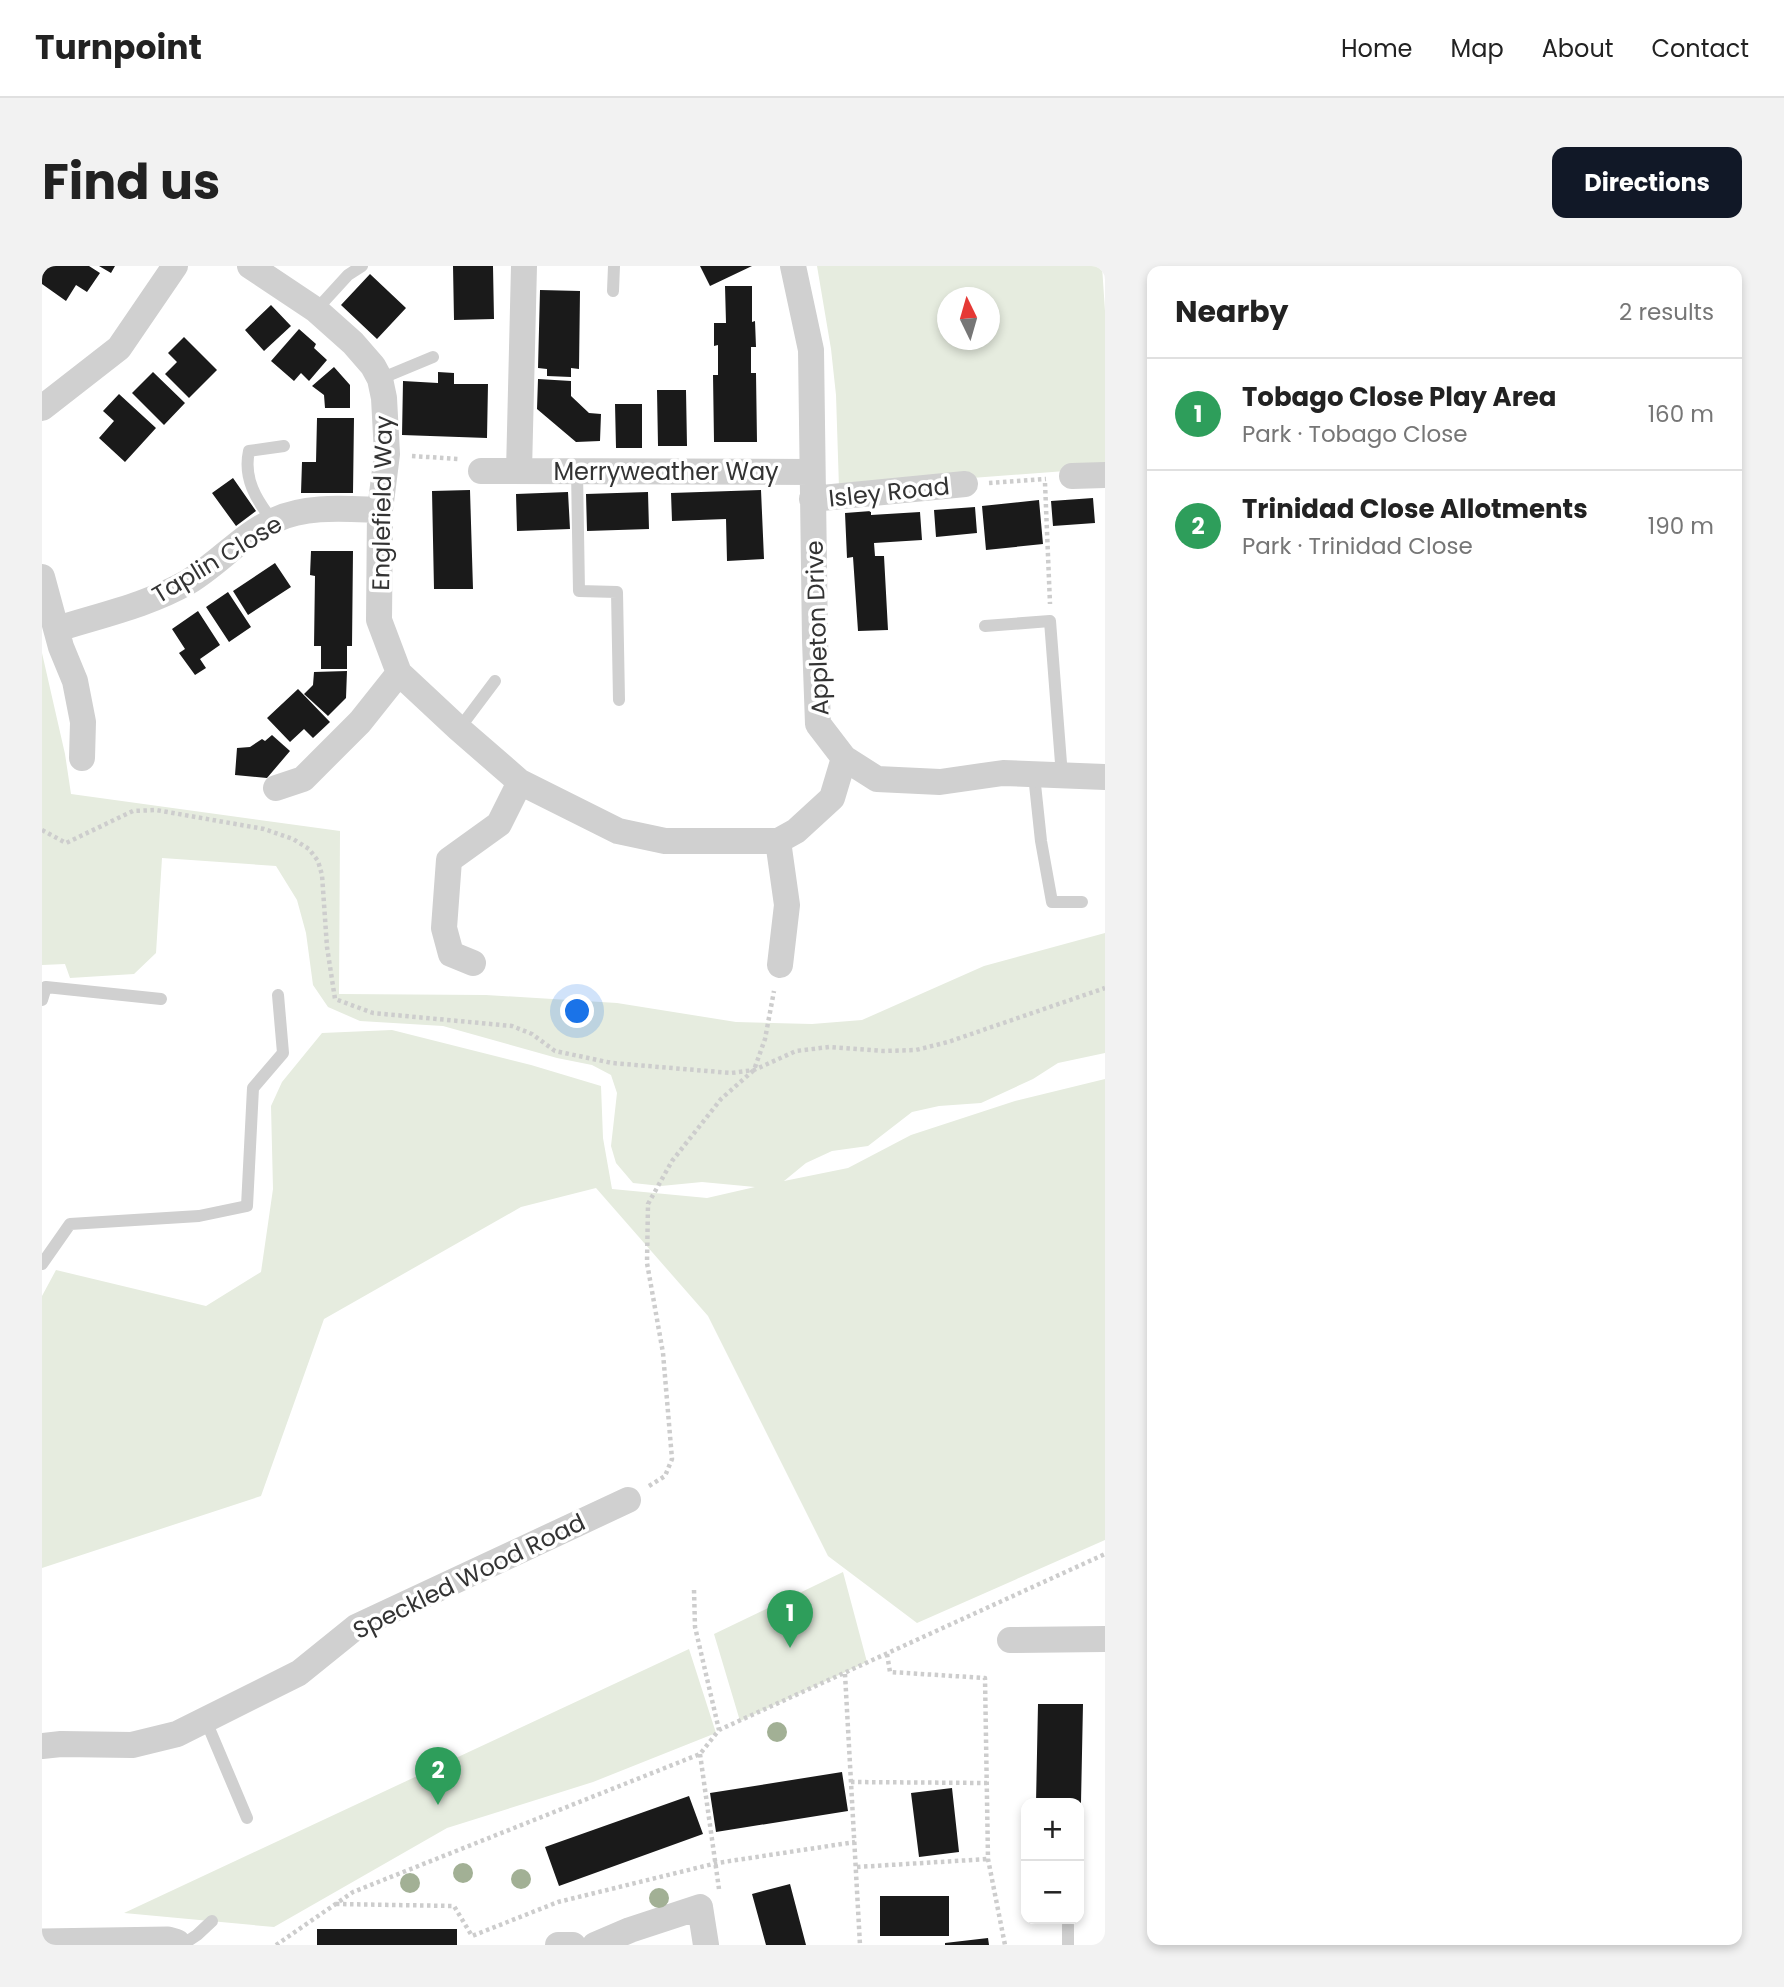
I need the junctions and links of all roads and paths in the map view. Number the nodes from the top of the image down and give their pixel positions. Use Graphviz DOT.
graph roads {
  1 [pos="175,266"];
  2 [pos="250,266"];
  3 [pos="362,266"];
  4 [pos="524,266"];
  5 [pos="614,266"];
  6 [pos="793,266"];
  7 [pos="613,291"];
  8 [pos="316,310"];
  9 [pos="433,357"];
  10 [pos="380,379"];
  11 [pos="42,408"];
  12 [pos="284,446"];
  13 [pos="387,454"];
  14 [pos="481,471"];
  15 [pos="519,471"];
  16 [pos="577,471"];
  17 [pos="813,472"];
  18 [pos="1105,475"];
  19 [pos="1072,476"];
  20 [pos="1045,479"];
  21 [pos="965,484"];
  22 [pos="813,499"];
  23 [pos="380,510"];
  24 [pos="272,521"];
  25 [pos="42,577"];
  26 [pos="1050,621"];
  27 [pos="985,626"];
  28 [pos="57,628"];
  29 [pos="399,673"];
  30 [pos="495,681"];
  31 [pos="619,700"];
  32 [pos="459,729"];
  33 [pos="82,758"];
  34 [pos="845,758"];
  35 [pos="1034,775"];
  36 [pos="1062,776"];
  37 [pos="1105,777"];
  38 [pos="520,782"];
  39 [pos="276,788"];
  40 [pos="42,830"];
  41 [pos="778,841"];
  42 [pos="1082,902"];
  43 [pos="473,963"];
  44 [pos="780,965"];
  45 [pos="1105,988"];
  46 [pos="278,995"];
  47 [pos="161,999"];
  48 [pos="42,1000"];
  49 [pos="754,1070"];
  50 [pos="42,1264"];
  51 [pos="628,1500"];
  52 [pos="1105,1554"];
  53 [pos="694,1590"];
  54 [pos="1105,1639"];
  55 [pos="1010,1640"];
  56 [pos="887,1654"];
  57 [pos="845,1674"];
  58 [pos="206,1721"];
  59 [pos="719,1730"];
  60 [pos="42,1746"];
  61 [pos="701,1754"];
  62 [pos="851,1782"];
  63 [pos="987,1783"];
  64 [pos="247,1818"];
  65 [pos="855,1842"];
  66 [pos="988,1859"];
  67 [pos="717,1863"];
  68 [pos="857,1867"];
  69 [pos="335,1904"];
  70 [pos="700,1907"];
  71 [pos="212,1921"];
  72 [pos="1068,1925"];
  73 [pos="42,1945"];
  74 [pos="175,1945"];
  75 [pos="182,1945"];
  76 [pos="276,1945"];
  77 [pos="558,1945"];
  78 [pos="573,1945"];
  79 [pos="596,1945"];
  80 [pos="706,1945"];
  81 [pos="860,1945"];
  82 [pos="1005,1945"];
  83 [pos="1068,1945"];
  1 -- 11 [label="street"];
  2 -- 8 [label="street, Englefield Way"];
  3 -- 8 [label="lane"];
  4 -- 15 [label="street, Merryweather Way"];
  5 -- 7 [label="lane"];
  6 -- 17 [label="street, Appleton Drive"];
  8 -- 10 [label="street, Englefield Way"];
  9 -- 10 [label="lane"];
  10 -- 13 [label="street, Englefield Way"];
  12 -- 24 [label="lane"];
  13 -- 14 [label="path"];
  13 -- 23 [label="street, Englefield Way"];
  14 -- 15 [label="street, Merryweather Way"];
  15 -- 16 [label="street, Merryweather Way"];
  16 -- 17 [label="street, Merryweather Way"];
  16 -- 31 [label="lane"];
  17 -- 22 [label="street, Appleton Drive"];
  18 -- 19 [label="street"];
  19 -- 20 [label="path"];
  20 -- 21 [label="path"];
  20 -- 26 [label="path"];
  21 -- 22 [label="street, Isley Road"];
  22 -- 34 [label="street, Appleton Drive"];
  23 -- 24 [label="street, Taplin Close"];
  23 -- 29 [label="street, Englefield Way"];
  24 -- 28 [label="street, Taplin Close"];
  25 -- 28 [label="street"];
  26 -- 27 [label="lane"];
  26 -- 36 [label="lane"];
  28 -- 33 [label="street"];
  29 -- 32 [label="street, Englefield Way"];
  29 -- 39 [label="street"];
  30 -- 32 [label="lane"];
  32 -- 38 [label="street, Englefield Way"];
  34 -- 35 [label="street, Appleton Drive"];
  34 -- 41 [label="street"];
  35 -- 36 [label="street, Appleton Drive"];
  35 -- 42 [label="lane"];
  36 -- 37 [label="street, Appleton Drive"];
  38 -- 41 [label="street, Englefield Way"];
  38 -- 43 [label="street"];
  40 -- 49 [label="path"];
  41 -- 44 [label="street"];
  44 -- 49 [label="path"];
  45 -- 49 [label="path"];
  46 -- 50 [label="lane"];
  47 -- 48 [label="lane"];
  49 -- 51 [label="path"];
  51 -- 58 [label="street, Speckled Wood Road"];
  52 -- 56 [label="path"];
  53 -- 59 [label="path"];
  54 -- 55 [label="street"];
  56 -- 57 [label="path"];
  56 -- 63 [label="path"];
  57 -- 59 [label="path"];
  57 -- 62 [label="path"];
  58 -- 60 [label="street, Speckled Wood Road"];
  58 -- 64 [label="lane"];
  59 -- 61 [label="path"];
  61 -- 67 [label="path"];
  61 -- 69 [label="path"];
  62 -- 63 [label="path"];
  62 -- 65 [label="path"];
  63 -- 66 [label="path"];
  65 -- 67 [label="path"];
  65 -- 68 [label="path"];
  66 -- 68 [label="path"];
  66 -- 82 [label="path"];
  67 -- 69 [label="path"];
  67 -- 70 [label="path"];
  68 -- 81 [label="path"];
  69 -- 76 [label="path"];
  70 -- 79 [label="street"];
  70 -- 80 [label="street"];
  71 -- 75 [label="lane"];
  72 -- 83 [label="lane"];
  73 -- 74 [label="street"];
  77 -- 78 [label="street"];
}
